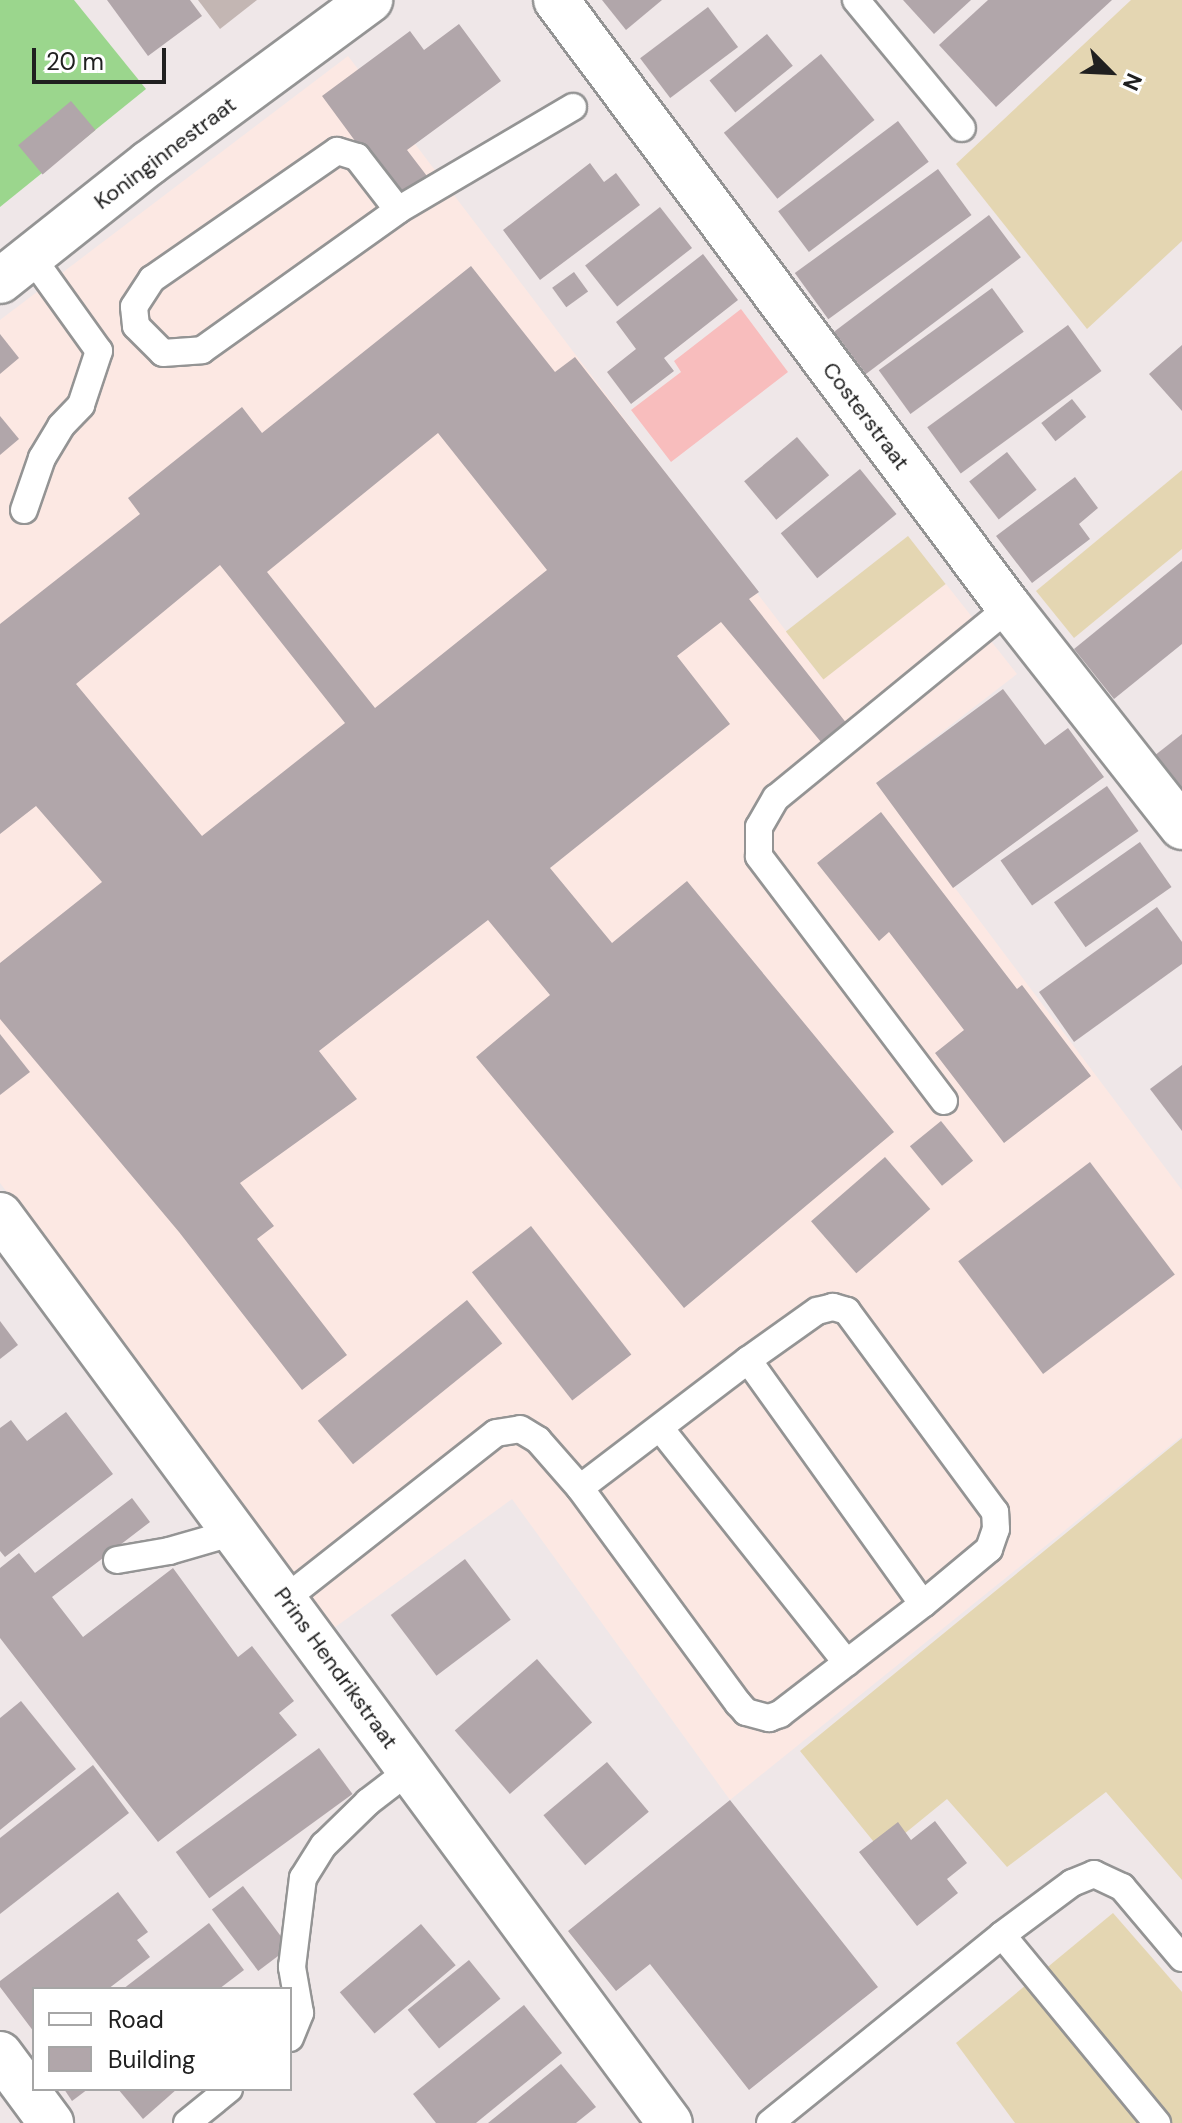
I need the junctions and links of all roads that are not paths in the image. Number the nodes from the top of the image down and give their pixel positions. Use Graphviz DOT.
graph roads {
  1 [pos="370,0"];
  2 [pos="556,0"];
  3 [pos="856,0"];
  4 [pos="573,107"];
  5 [pos="962,128"];
  6 [pos="398,210"];
  7 [pos="16,268"];
  8 [pos="136,326"];
  9 [pos="99,351"];
  10 [pos="24,510"];
  11 [pos="1009,607"];
  12 [pos="1182,827"];
  13 [pos="944,1101"];
  14 [pos="0,1215"];
  15 [pos="748,1360"];
  16 [pos="660,1428"];
  17 [pos="580,1488"];
  18 [pos="235,1532"];
  19 [pos="117,1560"];
  20 [pos="285,1599"];
  21 [pos="923,1604"];
  22 [pos="847,1663"];
  23 [pos="411,1769"];
  24 [pos="1002,1935"];
  25 [pos="1182,1958"];
  26 [pos="292,2033"];
  27 [pos="0,2054"];
  28 [pos="227,2091"];
  29 [pos="51,2123"];
  30 [pos="187,2123"];
  31 [pos="670,2123"];
  32 [pos="770,2123"];
  33 [pos="1157,2123"];
  1 -- 7 [label="street, Koninginnestraat"];
  2 -- 11 [label="street, Costerstraat"];
  3 -- 5 [label="lane"];
  4 -- 6 [label="lane"];
  6 -- 8 [label="lane"];
  6 -- 8 [label="lane"];
  7 -- 9 [label="lane"];
  8 -- 9 [label="lane"];
  9 -- 10 [label="lane"];
  11 -- 12 [label="street, Costerstraat"];
  11 -- 13 [label="lane"];
  14 -- 18 [label="street, Prins Hendrikstraat"];
  15 -- 16 [label="lane"];
  15 -- 21 [label="lane"];
  15 -- 21 [label="lane"];
  16 -- 17 [label="lane"];
  16 -- 22 [label="lane"];
  17 -- 20 [label="lane"];
  17 -- 22 [label="lane"];
  18 -- 19 [label="lane"];
  18 -- 20 [label="street, Prins Hendrikstraat"];
  20 -- 23 [label="street, Prins Hendrikstraat"];
  21 -- 22 [label="lane"];
  23 -- 26 [label="lane"];
  23 -- 31 [label="street, Prins Hendrikstraat"];
  24 -- 25 [label="lane"];
  24 -- 32 [label="lane"];
  24 -- 33 [label="lane"];
  27 -- 29 [label="street"];
  28 -- 30 [label="lane"];
}
